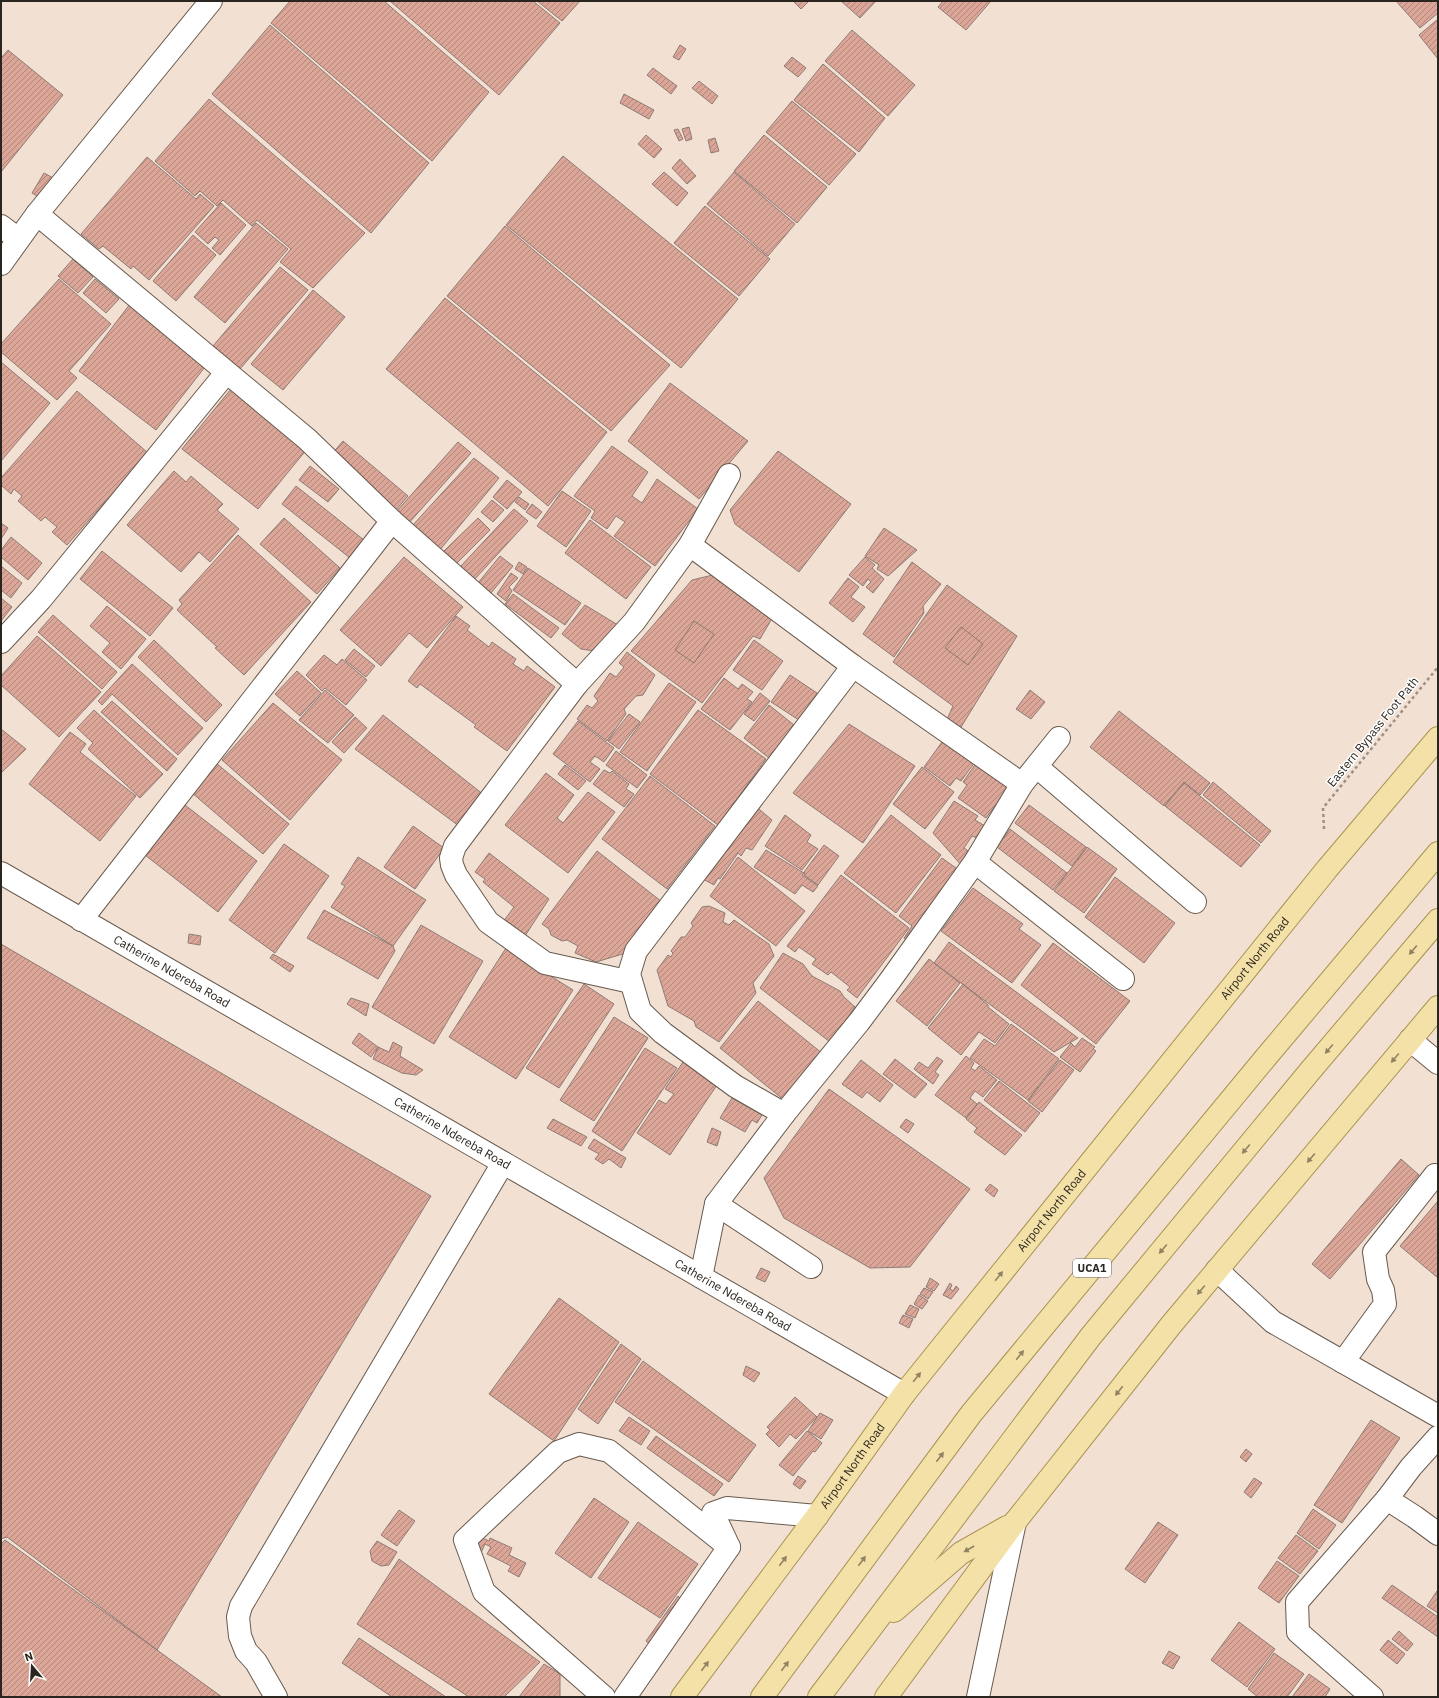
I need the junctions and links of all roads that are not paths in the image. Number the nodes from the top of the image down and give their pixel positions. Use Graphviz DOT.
graph roads {
  1 [pos="211,1"];
  2 [pos="37,214"];
  3 [pos="1,226"];
  4 [pos="18,239"];
  5 [pos="1,264"];
  6 [pos="226,373"];
  7 [pos="729,475"];
  8 [pos="392,521"];
  9 [pos="690,545"];
  10 [pos="1,642"];
  11 [pos="852,666"];
  12 [pos="577,684"];
  13 [pos="1059,738"];
  14 [pos="1438,738"];
  15 [pos="1037,767"];
  16 [pos="1022,784"];
  17 [pos="1438,853"];
  18 [pos="975,862"];
  19 [pos="1,873"];
  20 [pos="1195,902"];
  21 [pos="80,920"];
  22 [pos="1438,920"];
  23 [pos="1123,980"];
  24 [pos="631,982"];
  25 [pos="1438,1007"];
  26 [pos="1410,1040"];
  27 [pos="1438,1063"];
  28 [pos="784,1114"];
  29 [pos="503,1163"];
  30 [pos="1435,1175"];
  31 [pos="716,1204"];
  32 [pos="811,1267"];
  33 [pos="1217,1270"];
  34 [pos="701,1277"];
  35 [pos="1343,1362"];
  36 [pos="904,1394"];
  37 [pos="1438,1416"];
  38 [pos="1438,1437"];
  39 [pos="1387,1500"];
  40 [pos="817,1516"];
  41 [pos="1015,1522"];
  42 [pos="1438,1534"];
  43 [pos="730,1547"];
  44 [pos="869,1630"];
  45 [pos="276,1697"];
  46 [pos="604,1697"];
  47 [pos="625,1697"];
  48 [pos="682,1697"];
  49 [pos="762,1697"];
  50 [pos="819,1697"];
  51 [pos="886,1697"];
  52 [pos="978,1697"];
  53 [pos="1372,1697"];
  1 -- 2 [label="street"];
  2 -- 4 [label="street"];
  2 -- 6 [label="street"];
  3 -- 4 [label="street"];
  4 -- 5 [label="street"];
  6 -- 8 [label="street"];
  6 -- 10 [label="street"];
  7 -- 9 [label="street"];
  8 -- 12 [label="street"];
  8 -- 21 [label="street"];
  9 -- 11 [label="street"];
  9 -- 12 [label="street"];
  11 -- 16 [label="street"];
  11 -- 24 [label="street"];
  12 -- 24 [label="street"];
  13 -- 15 [label="street"];
  36 -- 14 [label="main road, Airport North Road, one-way"];
  15 -- 16 [label="street"];
  15 -- 20 [label="street"];
  16 -- 18 [label="street"];
  49 -- 17 [label="main road, UCA1, one-way"];
  18 -- 23 [label="street"];
  18 -- 28 [label="street"];
  19 -- 21 [label="street, Catherine Ndereba Road"];
  21 -- 29 [label="street, Catherine Ndereba Road"];
  22 -- 44 [label="main road, one-way"];
  24 -- 28 [label="street"];
  25 -- 26 [label="main road"];
  26 -- 27 [label="street"];
  26 -- 33 [label="main road, one-way"];
  28 -- 31 [label="street"];
  29 -- 34 [label="street, Catherine Ndereba Road"];
  29 -- 45 [label="street"];
  30 -- 35 [label="street"];
  31 -- 32 [label="street"];
  31 -- 34 [label="street"];
  33 -- 35 [label="street"];
  33 -- 41 [label="main road, one-way"];
  34 -- 36 [label="street, Catherine Ndereba Road"];
  35 -- 37 [label="street"];
  36 -- 40 [label="main road, Airport North Road"];
  38 -- 39 [label="street"];
  39 -- 42 [label="street"];
  39 -- 53 [label="street"];
  40 -- 43 [label="street"];
  48 -- 40 [label="main road, Airport North Road, one-way"];
  41 -- 44 [label="main road, one-way"];
  41 -- 51 [label="main road"];
  41 -- 52 [label="street"];
  43 -- 46 [label="street"];
  43 -- 47 [label="street"];
  44 -- 50 [label="main road"];
}
